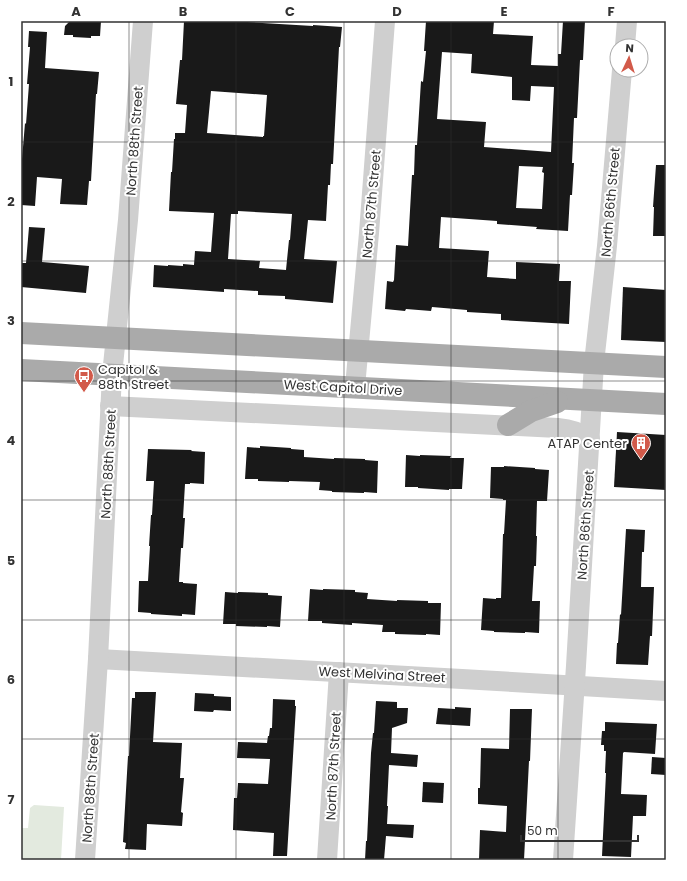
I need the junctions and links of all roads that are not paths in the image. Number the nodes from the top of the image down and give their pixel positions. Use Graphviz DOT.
graph roads {
  1 [pos="143,21"];
  2 [pos="386,21"];
  3 [pos="627,21"];
  4 [pos="625,38"];
  5 [pos="621,78"];
  6 [pos="21,333"];
  7 [pos="116,338"];
  8 [pos="358,351"];
  9 [pos="594,363"];
  10 [pos="666,367"];
  11 [pos="21,370"];
  12 [pos="112,375"];
  13 [pos="355,387"];
  14 [pos="570,399"];
  15 [pos="592,400"];
  16 [pos="666,404"];
  17 [pos="110,406"];
  18 [pos="508,425"];
  19 [pos="590,440"];
  20 [pos="98,659"];
  21 [pos="339,672"];
  22 [pos="575,686"];
  23 [pos="666,691"];
  24 [pos="85,860"];
  25 [pos="327,860"];
  26 [pos="563,860"];
  1 -- 7 [label="street, North 88th Street"];
  2 -- 8 [label="street, North 87th Street"];
  3 -- 4 [label="street"];
  5 -- 9 [label="street, North 86th Street"];
  6 -- 7 [label="main road"];
  7 -- 8 [label="main road"];
  7 -- 12 [label="street, North 88th Street"];
  8 -- 9 [label="main road"];
  8 -- 13 [label="street, North 87th Street"];
  9 -- 10 [label="main road"];
  9 -- 15 [label="street, North 86th Street"];
  11 -- 12 [label="main road, West Capitol Drive"];
  12 -- 13 [label="main road, West Capitol Drive"];
  12 -- 17 [label="street, North 88th Street"];
  13 -- 14 [label="main road, West Capitol Drive"];
  14 -- 15 [label="main road, West Capitol Drive"];
  14 -- 18 [label="main road"];
  15 -- 16 [label="main road, West Capitol Drive"];
  15 -- 19 [label="street, North 86th Street"];
  17 -- 18 [label="street"];
  17 -- 20 [label="street, North 88th Street"];
  18 -- 19 [label="street"];
  19 -- 22 [label="street, North 86th Street"];
  20 -- 21 [label="street, West Melvina Street"];
  20 -- 24 [label="street, North 88th Street"];
  21 -- 22 [label="street, West Melvina Street"];
  21 -- 25 [label="street, North 87th Street"];
  22 -- 23 [label="street, West Melvina Street"];
  22 -- 26 [label="street, North 86th Street"];
}
